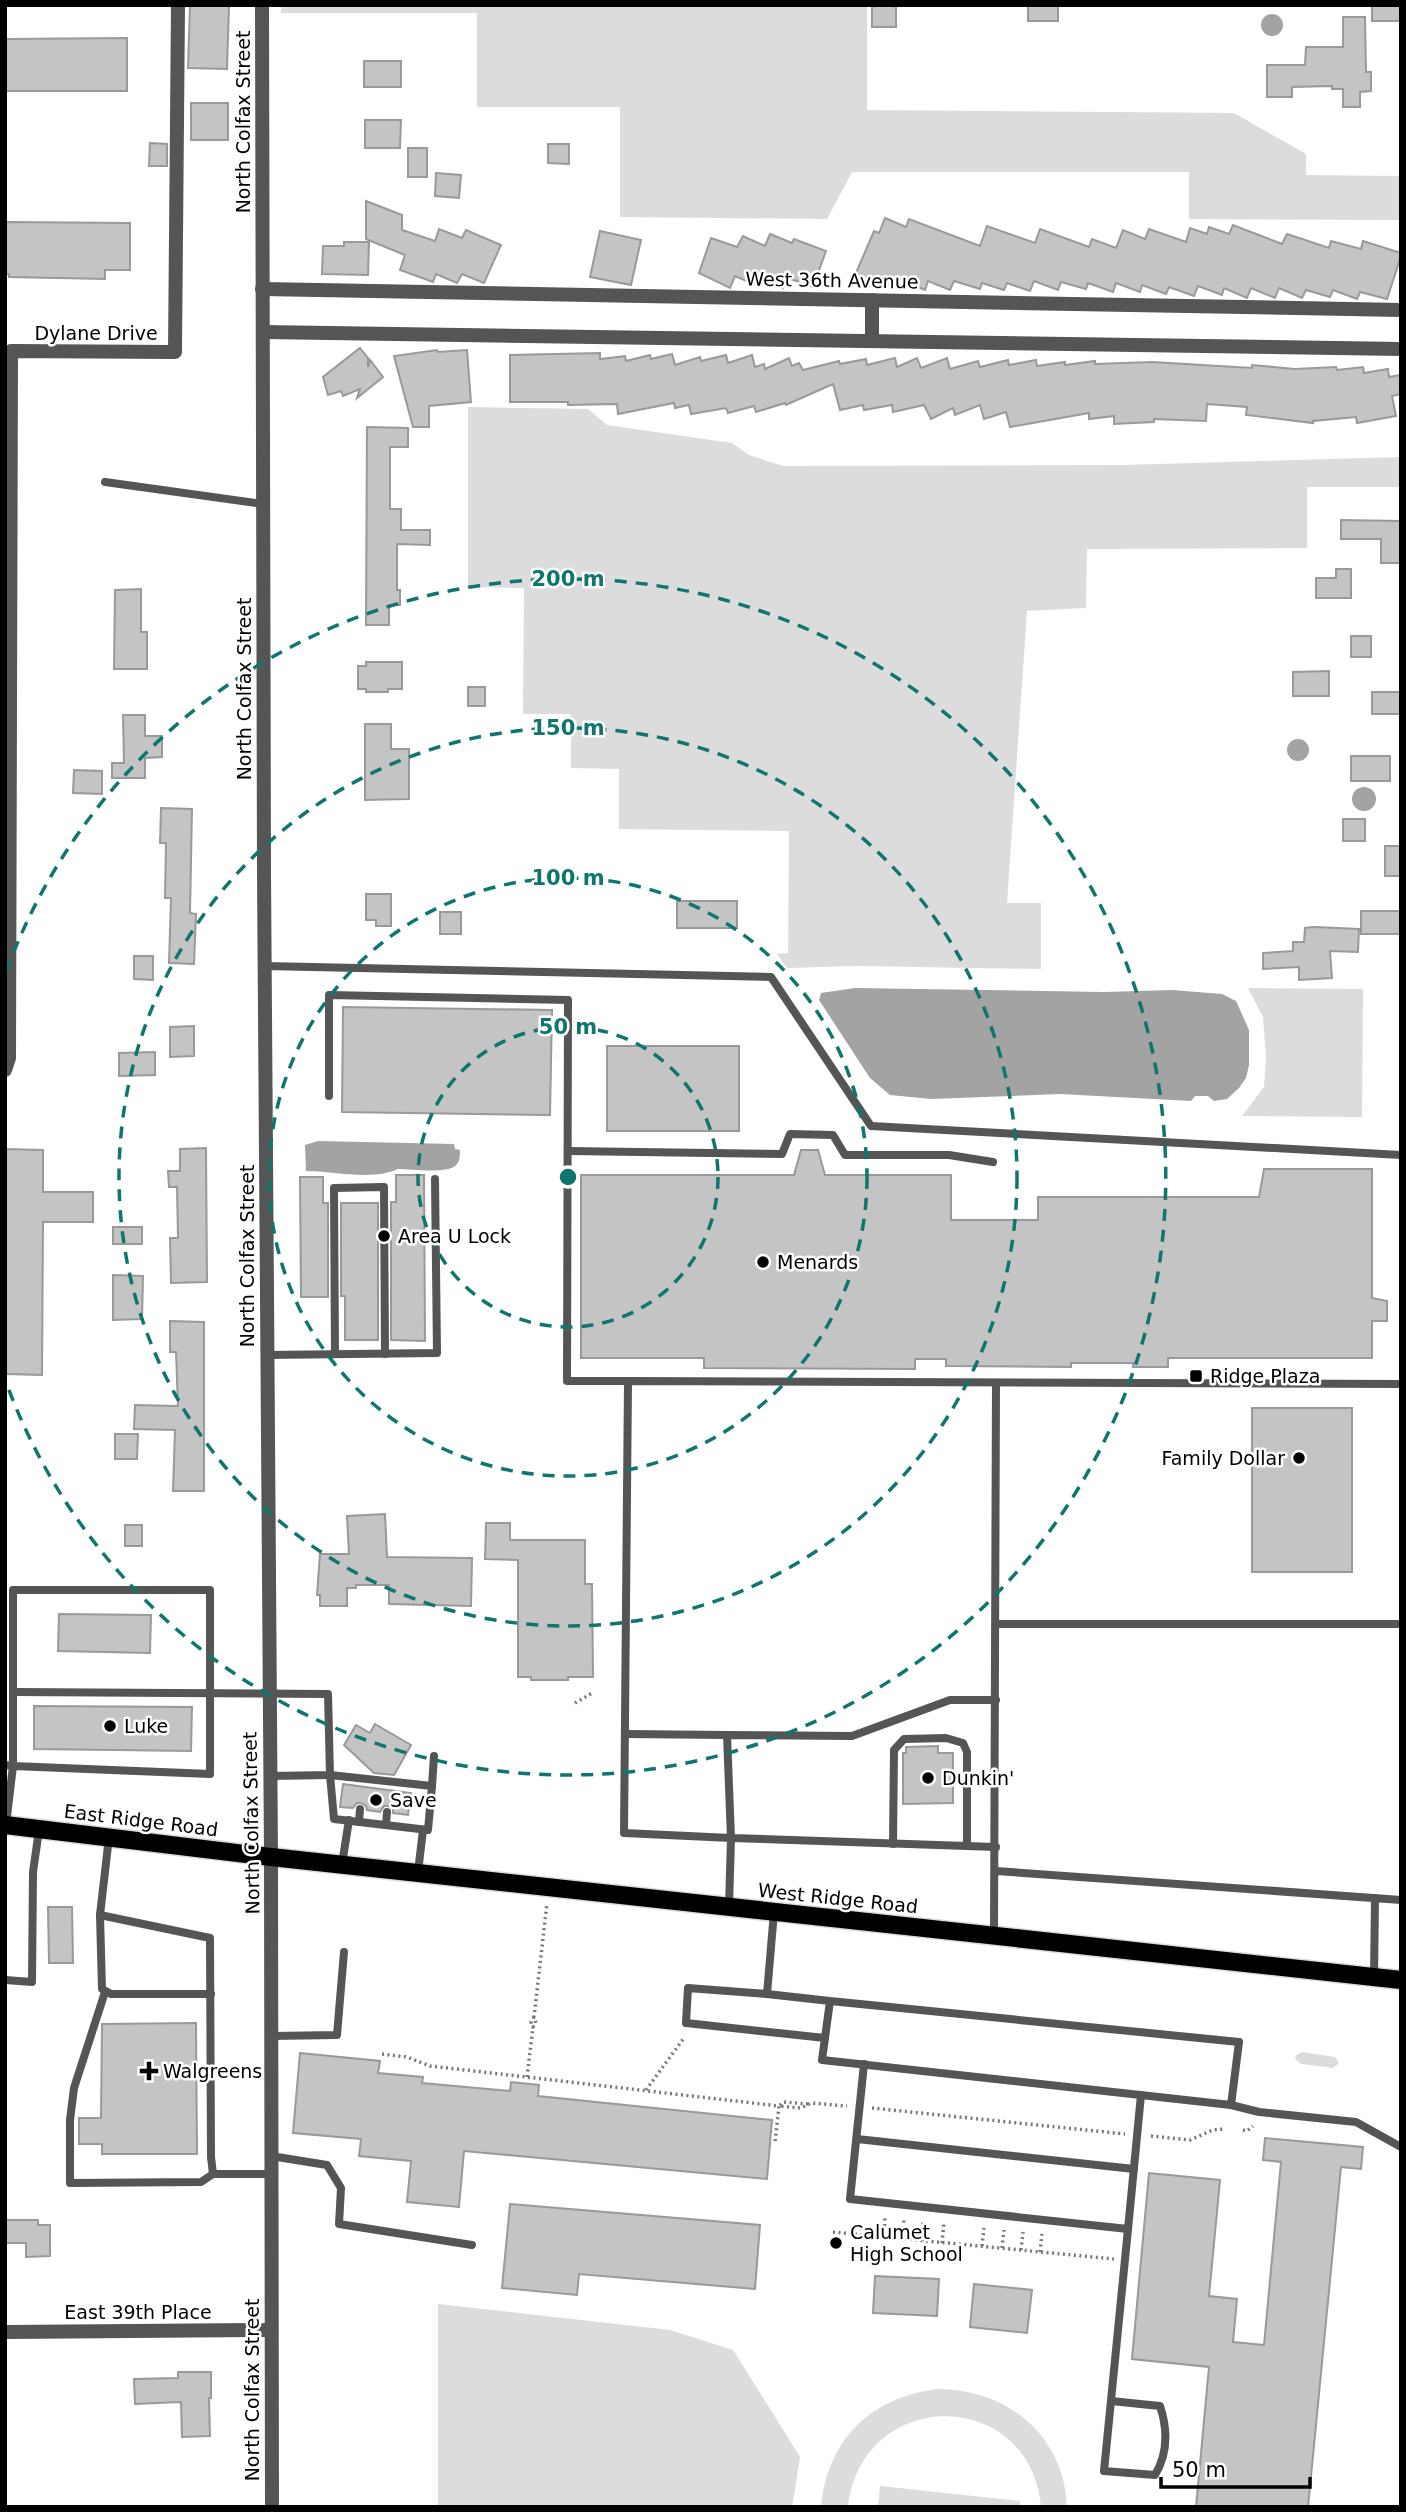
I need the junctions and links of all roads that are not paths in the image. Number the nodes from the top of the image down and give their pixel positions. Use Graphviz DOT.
graph roads {
  1 [pos="177,5"];
  2 [pos="262,5"];
  3 [pos="262,289"];
  4 [pos="872,300"];
  5 [pos="1401,310"];
  6 [pos="262,332"];
  7 [pos="872,341"];
  8 [pos="1401,349"];
  9 [pos="105,482"];
  10 [pos="263,504"];
  11 [pos="265,966"];
  12 [pos="5,1070"];
  13 [pos="329,1096"];
  14 [pos="568,1151"];
  15 [pos="1401,1156"];
  16 [pos="993,1163"];
  17 [pos="435,1179"];
  18 [pos="267,1354"];
  19 [pos="335,1354"];
  20 [pos="385,1354"];
  21 [pos="628,1381"];
  22 [pos="996,1383"];
  23 [pos="1401,1384"];
  24 [pos="996,1624"];
  25 [pos="1401,1624"];
  26 [pos="13,1692"];
  27 [pos="210,1693"];
  28 [pos="268,1693"];
  29 [pos="996,1700"];
  30 [pos="625,1734"];
  31 [pos="727,1735"];
  32 [pos="434,1756"];
  33 [pos="9,1766"];
  34 [pos="330,1775"];
  35 [pos="270,1776"];
  36 [pos="432,1786"];
  37 [pos="360,1809"];
  38 [pos="387,1812"];
  39 [pos="349,1821"];
  40 [pos="359,1822"];
  41 [pos="6,1825"];
  42 [pos="386,1825"];
  43 [pos="39,1829"];
  44 [pos="423,1830"];
  45 [pos="109,1837"];
  46 [pos="731,1838"];
  47 [pos="893,1844"];
  48 [pos="967,1846"];
  49 [pos="996,1847"];
  50 [pos="271,1857"];
  51 [pos="342,1864"];
  52 [pos="996,1871"];
  53 [pos="418,1873"];
  54 [pos="1375,1898"];
  55 [pos="1401,1900"];
  56 [pos="729,1907"];
  57 [pos="774,1912"];
  58 [pos="100,1914"];
  59 [pos="995,1936"];
  60 [pos="344,1952"];
  61 [pos="1374,1978"];
  62 [pos="5,1980"];
  63 [pos="1401,1980"];
  64 [pos="105,1992"];
  65 [pos="211,1994"];
  66 [pos="766,1994"];
  67 [pos="830,2001"];
  68 [pos="271,2036"];
  69 [pos="825,2038"];
  70 [pos="864,2064"];
  71 [pos="1141,2095"];
  72 [pos="1231,2105"];
  73 [pos="857,2139"];
  74 [pos="1401,2147"];
  75 [pos="271,2156"];
  76 [pos="1134,2169"];
  77 [pos="213,2174"];
  78 [pos="271,2174"];
  79 [pos="1128,2229"];
  80 [pos="472,2245"];
  81 [pos="271,2330"];
  82 [pos="5,2332"];
  83 [pos="1111,2401"];
  84 [pos="272,2507"];
  1 -- 12 [label="street, Dylane Drive"];
  2 -- 3 [label="street, North Colfax Street"];
  3 -- 4 [label="street, West 36th Avenue"];
  3 -- 6 [label="street, North Colfax Street"];
  4 -- 5 [label="street, West 36th Avenue"];
  4 -- 7 [label="street"];
  6 -- 7 [label="street"];
  6 -- 10 [label="street, North Colfax Street"];
  7 -- 8 [label="street"];
  9 -- 10 [label="lane"];
  10 -- 11 [label="street, North Colfax Street"];
  11 -- 15 [label="lane"];
  11 -- 18 [label="street, North Colfax Street"];
  13 -- 14 [label="lane"];
  14 -- 16 [label="lane"];
  14 -- 21 [label="lane"];
  17 -- 20 [label="lane"];
  18 -- 19 [label="lane"];
  18 -- 28 [label="street, North Colfax Street"];
  19 -- 20 [label="lane"];
  19 -- 20 [label="lane"];
  21 -- 22 [label="lane"];
  21 -- 30 [label="lane"];
  22 -- 23 [label="lane"];
  22 -- 24 [label="lane"];
  24 -- 25 [label="lane"];
  24 -- 29 [label="lane"];
  26 -- 27 [label="lane"];
  26 -- 27 [label="lane"];
  26 -- 33 [label="lane"];
  27 -- 28 [label="lane"];
  27 -- 33 [label="lane"];
  28 -- 34 [label="lane"];
  28 -- 35 [label="street, North Colfax Street"];
  29 -- 31 [label="lane"];
  29 -- 49 [label="lane"];
  30 -- 31 [label="lane"];
  30 -- 46 [label="lane"];
  31 -- 46 [label="lane"];
  32 -- 36 [label="lane"];
  33 -- 41 [label="lane"];
  34 -- 35 [label="lane"];
  34 -- 36 [label="lane"];
  34 -- 39 [label="lane"];
  35 -- 50 [label="street, North Colfax Street"];
  36 -- 44 [label="lane"];
  37 -- 40 [label="lane"];
  38 -- 42 [label="lane"];
  39 -- 40 [label="lane"];
  39 -- 51 [label="lane"];
  40 -- 42 [label="lane"];
  41 -- 43 [label="main road, East Ridge Road"];
  42 -- 44 [label="lane"];
  43 -- 45 [label="main road, East Ridge Road"];
  43 -- 62 [label="lane"];
  44 -- 53 [label="lane"];
  45 -- 50 [label="main road, East Ridge Road"];
  45 -- 58 [label="lane"];
  46 -- 47 [label="lane"];
  46 -- 56 [label="lane"];
  47 -- 48 [label="lane"];
  47 -- 48 [label="lane"];
  48 -- 49 [label="lane"];
  49 -- 52 [label="lane"];
  50 -- 51 [label="main road, West Ridge Road"];
  50 -- 68 [label="street, North Colfax Street"];
  51 -- 53 [label="main road, West Ridge Road"];
  52 -- 54 [label="lane"];
  52 -- 59 [label="lane"];
  53 -- 56 [label="main road, West Ridge Road"];
  54 -- 55 [label="lane"];
  54 -- 61 [label="lane"];
  56 -- 57 [label="main road, West Ridge Road"];
  57 -- 59 [label="main road, West Ridge Road"];
  57 -- 66 [label="lane"];
  58 -- 64 [label="lane"];
  58 -- 65 [label="lane"];
  59 -- 61 [label="main road, West Ridge Road"];
  60 -- 68 [label="lane"];
  61 -- 63 [label="main road, West Ridge Road"];
  64 -- 65 [label="lane"];
  64 -- 77 [label="lane"];
  65 -- 77 [label="lane"];
  66 -- 67 [label="lane"];
  66 -- 69 [label="lane"];
  67 -- 69 [label="lane"];
  67 -- 72 [label="lane"];
  68 -- 75 [label="street, North Colfax Street"];
  69 -- 70 [label="lane"];
  70 -- 71 [label="lane"];
  70 -- 73 [label="lane"];
  71 -- 72 [label="lane"];
  71 -- 76 [label="lane"];
  72 -- 74 [label="lane"];
  73 -- 76 [label="lane"];
  73 -- 79 [label="lane"];
  75 -- 78 [label="street, North Colfax Street"];
  75 -- 80 [label="lane"];
  76 -- 79 [label="lane"];
  77 -- 78 [label="lane"];
  78 -- 81 [label="street, North Colfax Street"];
  79 -- 83 [label="lane"];
  81 -- 82 [label="street, East 39th Place"];
  81 -- 84 [label="street, North Colfax Street"];
  83 -- 83 [label="lane"];
}
